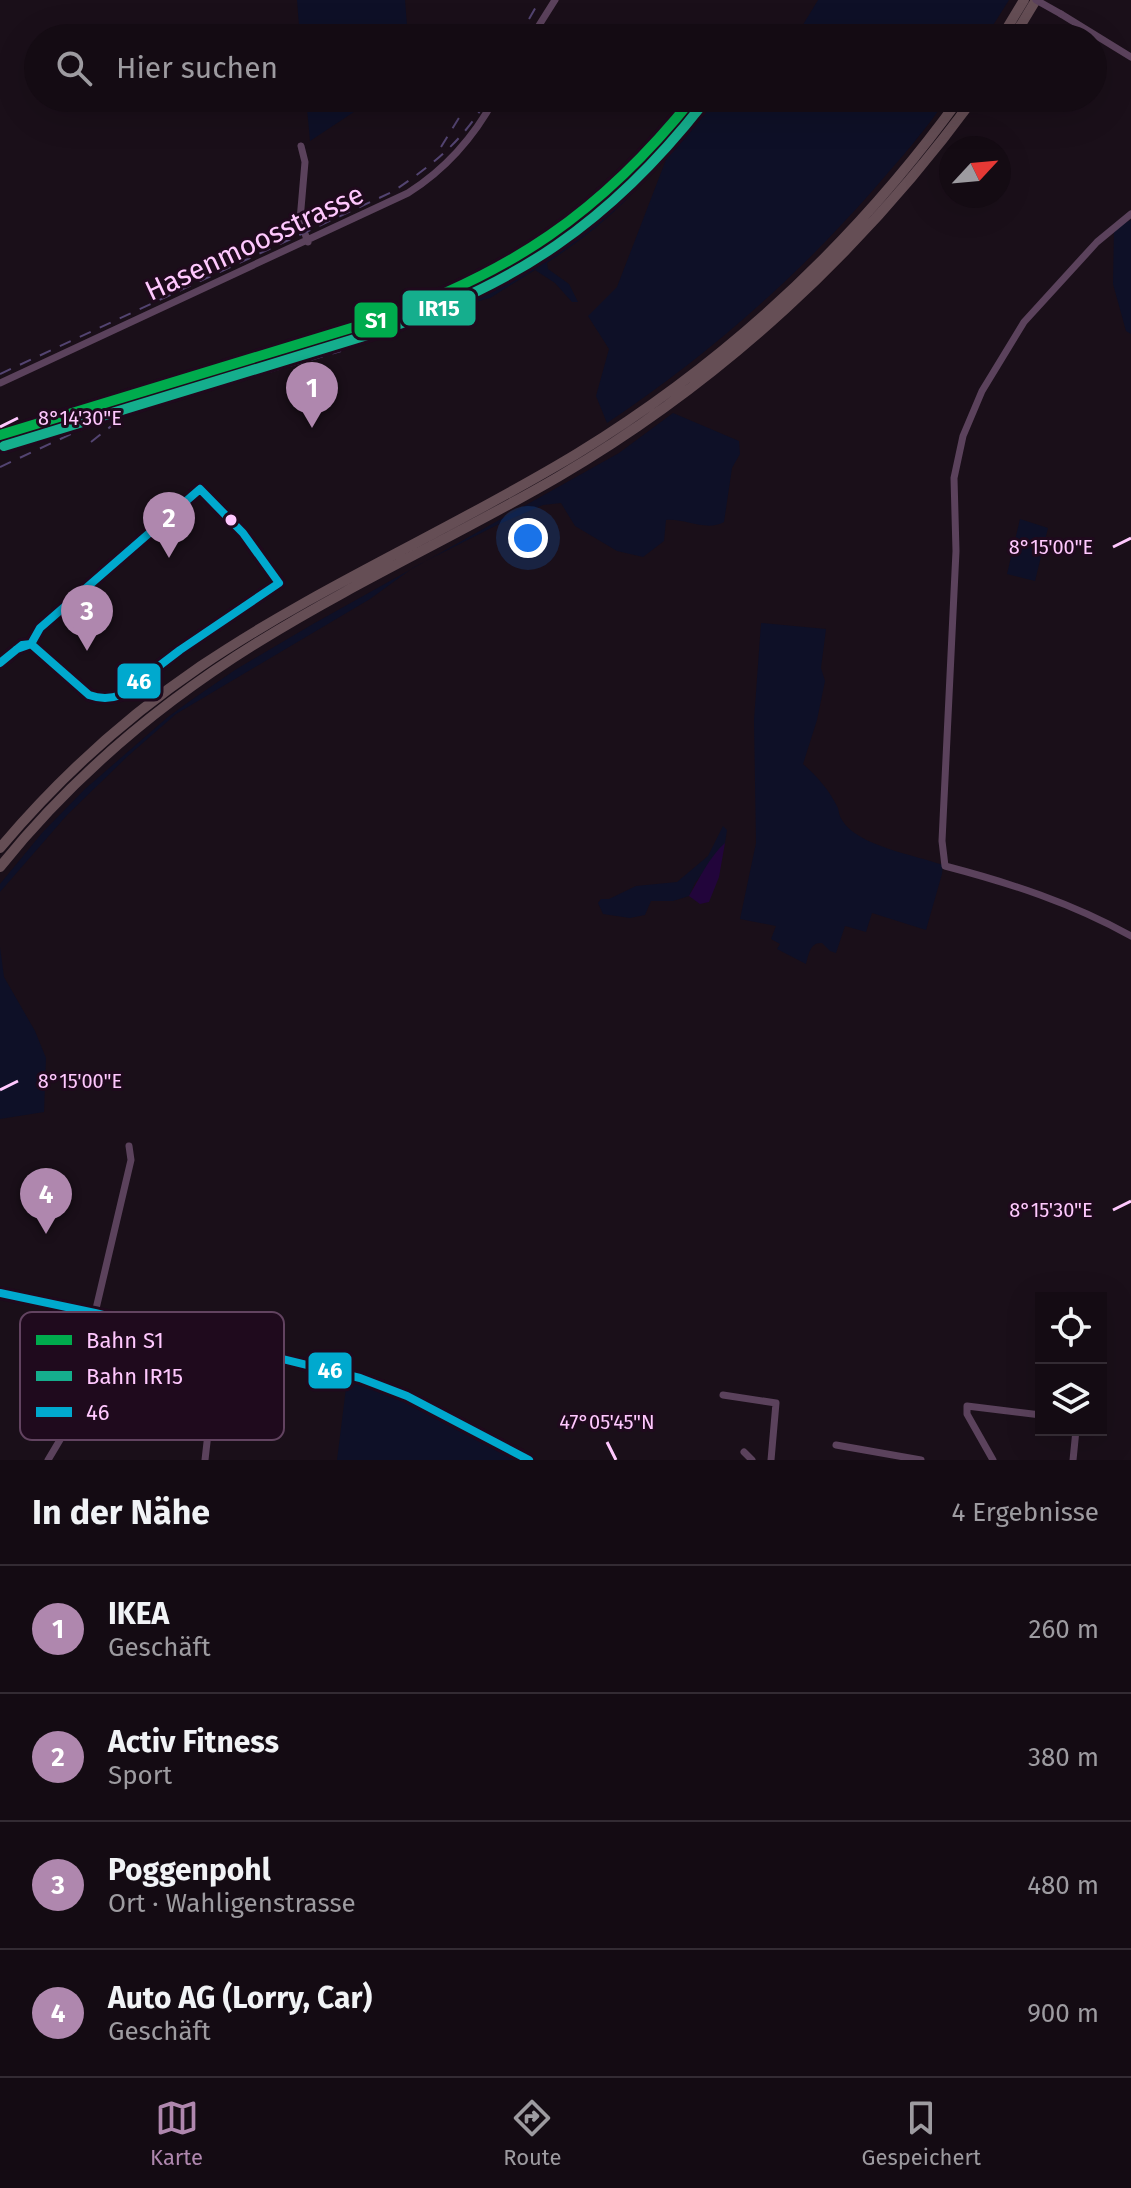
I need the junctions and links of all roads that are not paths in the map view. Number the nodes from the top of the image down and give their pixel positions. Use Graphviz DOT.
graph roads {
  1 [pos="555,0"];
  2 [pos="1024,0"];
  3 [pos="1036,0"];
  4 [pos="540,24"];
  5 [pos="1009,24"];
  6 [pos="1021,24"];
  7 [pos="1077,24"];
  8 [pos="1107,42"];
  9 [pos="1131,57"];
  10 [pos="486,112"];
  11 [pos="949,112"];
  12 [pos="963,112"];
  13 [pos="301,146"];
  14 [pos="1131,214"];
  15 [pos="308,242"];
  16 [pos="0,383"];
  17 [pos="279,583"];
  18 [pos="1,661"];
  19 [pos="0,848"];
  20 [pos="0,867"];
  21 [pos="1131,936"];
  22 [pos="129,1146"];
  23 [pos="0,1293"];
  24 [pos="90,1312"];
  25 [pos="95,1312"];
  26 [pos="284,1360"];
  27 [pos="723,1395"];
  28 [pos="1035,1414"];
  29 [pos="1075,1436"];
  30 [pos="60,1440"];
  31 [pos="207,1440"];
  32 [pos="836,1445"];
  33 [pos="744,1452"];
  34 [pos="48,1460"];
  35 [pos="205,1460"];
  36 [pos="529,1460"];
  37 [pos="752,1460"];
  38 [pos="771,1460"];
  39 [pos="921,1460"];
  40 [pos="993,1460"];
  41 [pos="1073,1460"];
  1 -- 4 [label="street"];
  2 -- 5 [label="highway"];
  3 -- 6 [label="highway"];
  3 -- 7 [label="street, bridge"];
  8 -- 9 [label="street, bridge"];
  10 -- 15 [label="street, Hasenmoosstrasse"];
  11 -- 19 [label="highway"];
  12 -- 20 [label="highway"];
  13 -- 15 [label="street"];
  14 -- 21 [label="street"];
  15 -- 16 [label="street, Hasenmoosstrasse"];
  17 -- 18 [label="street"];
  22 -- 25 [label="street"];
  23 -- 24 [label="main road"];
  26 -- 36 [label="main road"];
  27 -- 38 [label="street"];
  28 -- 40 [label="street"];
  29 -- 41 [label="street"];
  30 -- 34 [label="street"];
  31 -- 35 [label="street"];
  32 -- 39 [label="street"];
  33 -- 37 [label="street"];
}
